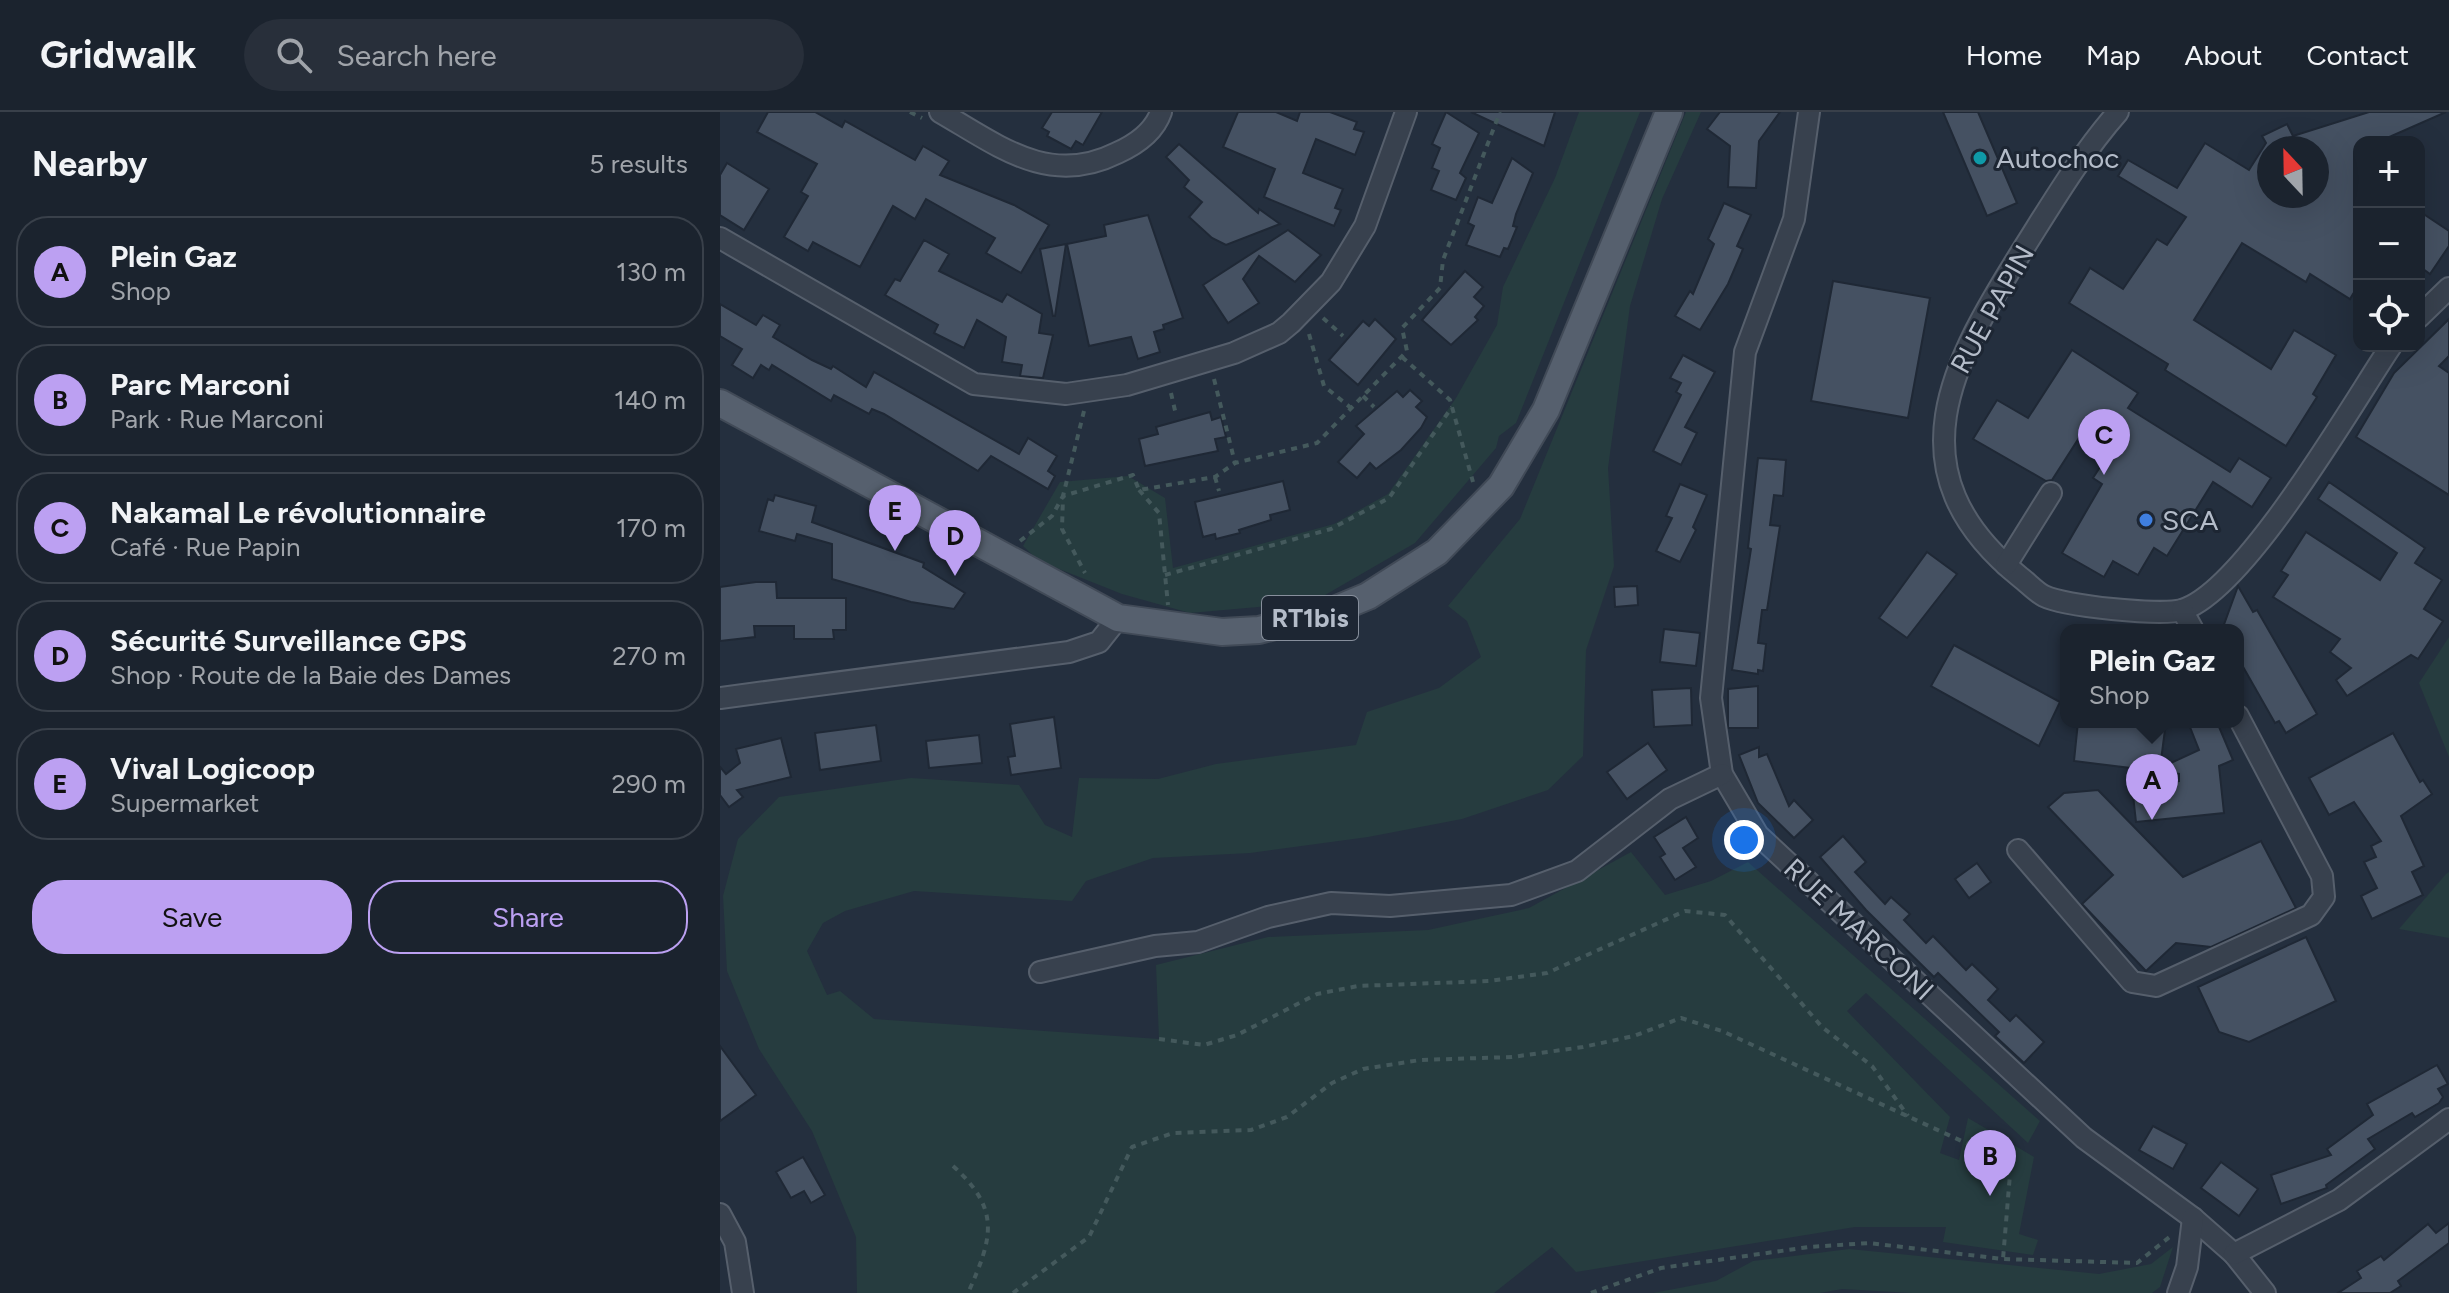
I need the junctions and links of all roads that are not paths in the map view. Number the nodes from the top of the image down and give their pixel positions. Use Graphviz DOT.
graph roads {
  1 [pos="940,112"];
  2 [pos="1161,112"];
  3 [pos="1406,112"];
  4 [pos="1669,112"];
  5 [pos="1809,112"];
  6 [pos="2118,112"];
  7 [pos="720,238"];
  8 [pos="2449,288"];
  9 [pos="2425,311"];
  10 [pos="2387,352"];
  11 [pos="720,403"];
  12 [pos="2051,493"];
  13 [pos="2006,565"];
  14 [pos="2182,610"];
  15 [pos="1118,618"];
  16 [pos="2190,624"];
  17 [pos="720,698"];
  18 [pos="2244,727"];
  19 [pos="1722,774"];
  20 [pos="2018,850"];
  21 [pos="1040,972"];
  22 [pos="2449,1119"];
  23 [pos="720,1214"];
  24 [pos="2193,1218"];
  25 [pos="2234,1254"];
  26 [pos="743,1293"];
  27 [pos="2178,1293"];
  28 [pos="2265,1293"];
  1 -- 2 [label="street"];
  3 -- 7 [label="street"];
  4 -- 15 [label="main road, RT1bis"];
  5 -- 19 [label="street, RUE MARCONI"];
  6 -- 13 [label="street, RUE PAPIN"];
  8 -- 9 [label="street"];
  10 -- 14 [label="street"];
  11 -- 15 [label="main road, RT1bis"];
  12 -- 13 [label="street"];
  13 -- 14 [label="street, RUE PAPIN"];
  14 -- 16 [label="street"];
  15 -- 17 [label="street"];
  18 -- 20 [label="street"];
  19 -- 21 [label="street"];
  19 -- 24 [label="street, RUE MARCONI"];
  22 -- 25 [label="street"];
  23 -- 26 [label="street"];
  24 -- 25 [label="street, RUE MARCONI"];
  24 -- 27 [label="street"];
  25 -- 28 [label="street, RUE MARCONI"];
}
